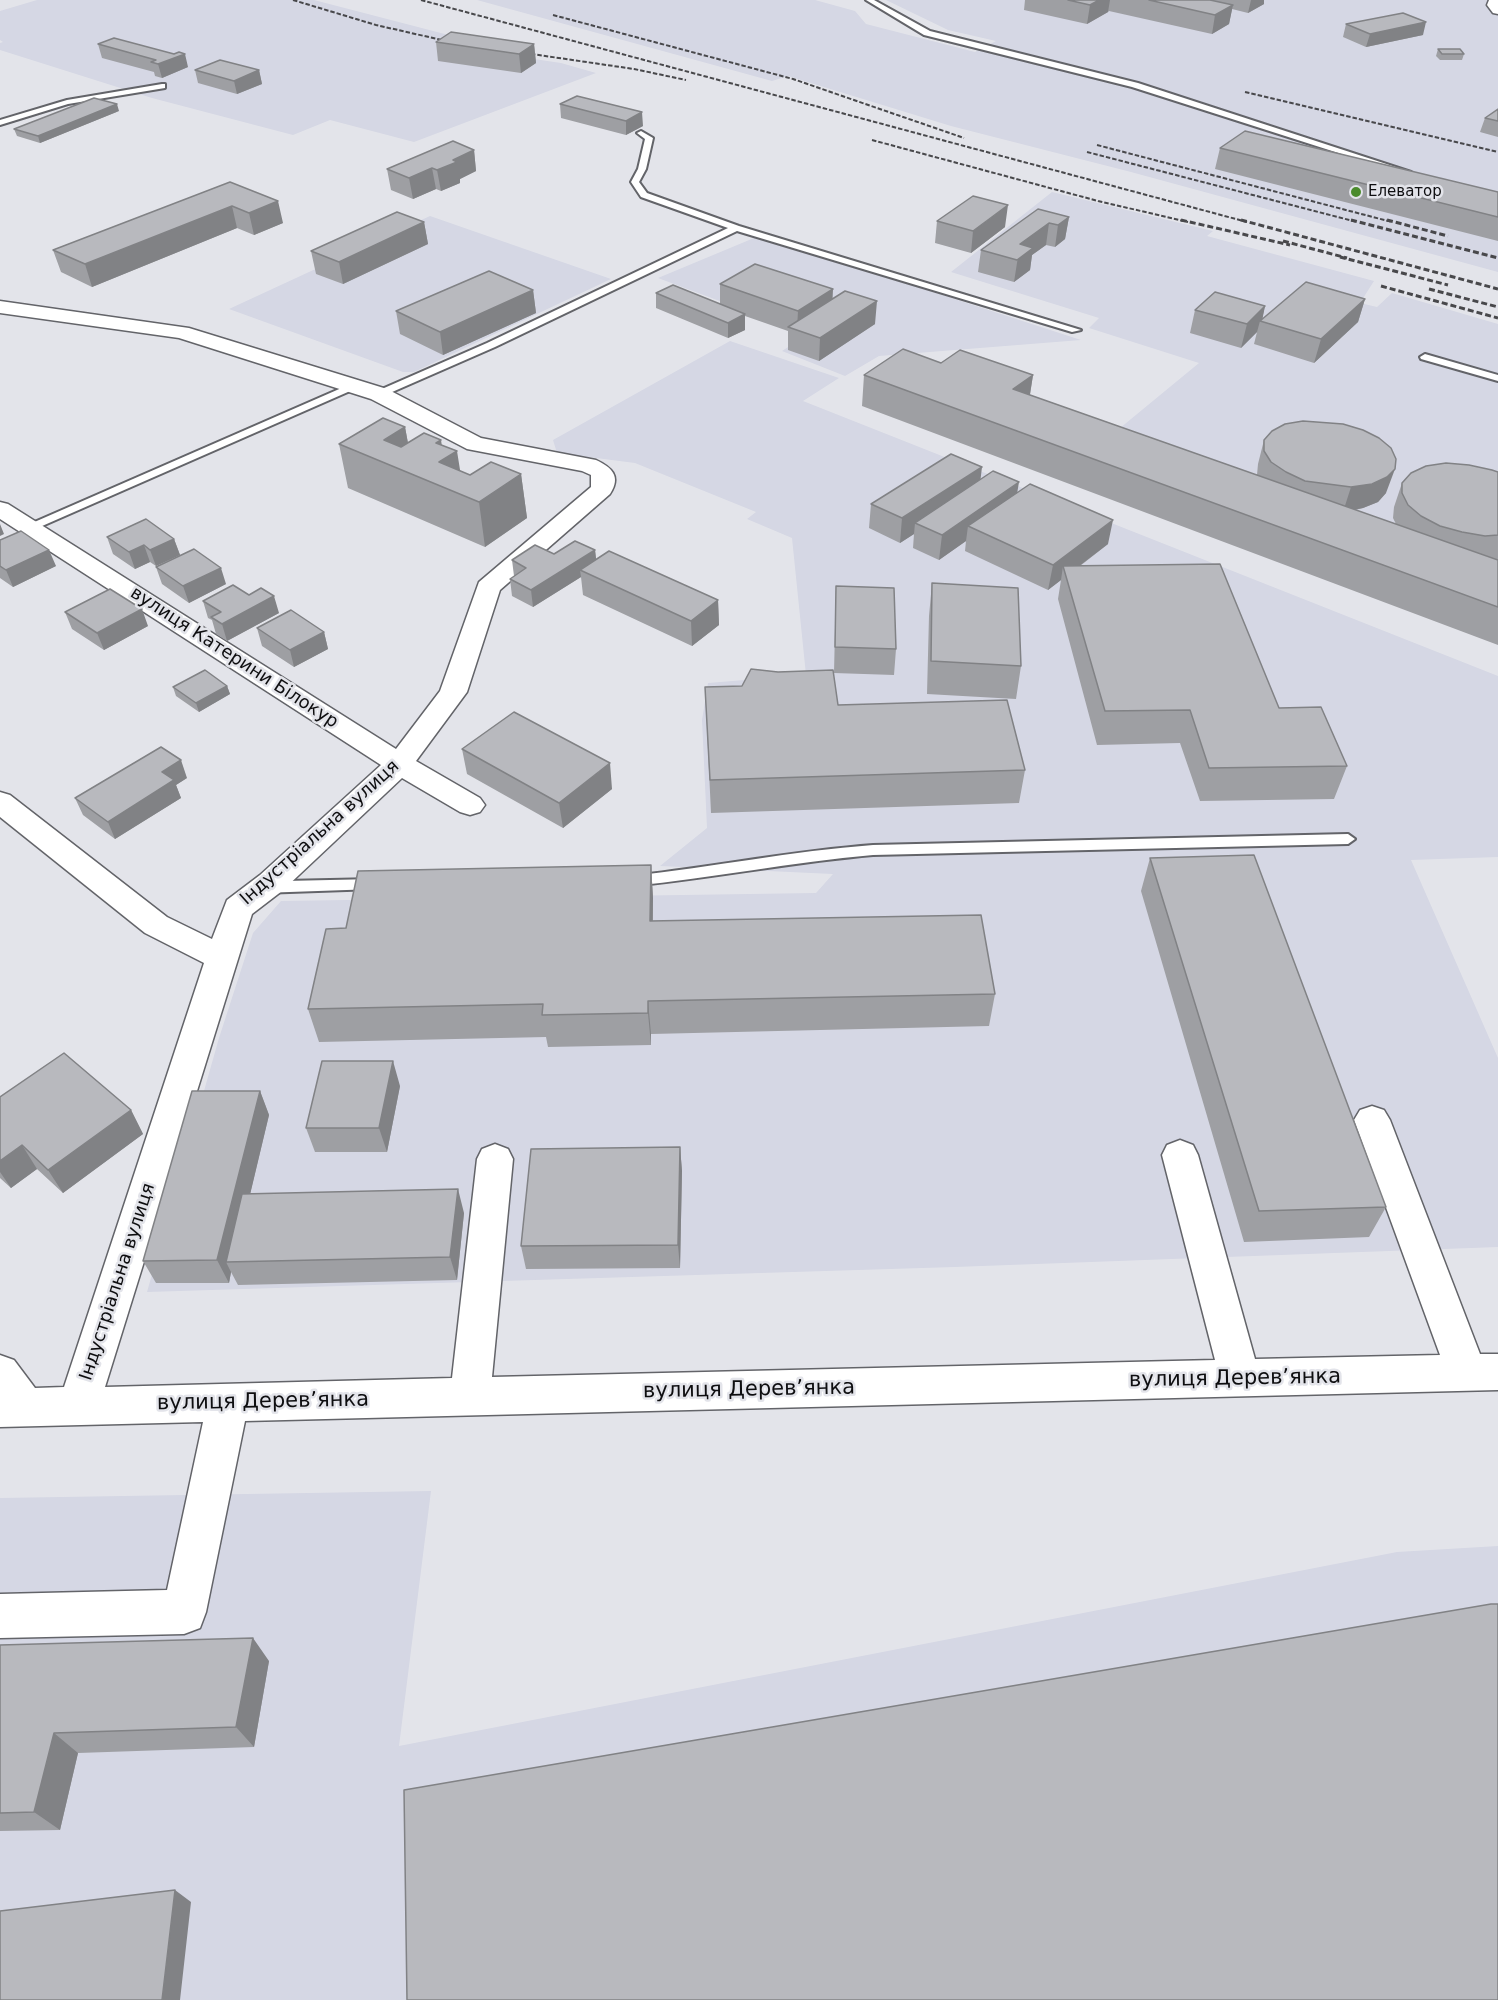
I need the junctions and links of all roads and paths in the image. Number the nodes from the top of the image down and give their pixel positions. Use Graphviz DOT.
graph roads {
  1 [pos="869,0"];
  2 [pos="1496,0"];
  3 [pos="1498,10"];
  4 [pos="162,86"];
  5 [pos="0,123"];
  6 [pos="641,134"];
  7 [pos="1418,175"];
  8 [pos="736,228"];
  9 [pos="0,307"];
  10 [pos="1076,330"];
  11 [pos="1425,357"];
  12 [pos="1498,378"];
  13 [pos="366,390"];
  14 [pos="0,508"];
  15 [pos="29,527"];
  16 [pos="399,764"];
  17 [pos="0,801"];
  18 [pos="470,805"];
  19 [pos="1348,839"];
  20 [pos="613,881"];
  21 [pos="390,884"];
  22 [pos="259,892"];
  23 [pos="221,957"];
  24 [pos="1372,1120"];
  25 [pos="1180,1155"];
  26 [pos="495,1159"];
  27 [pos="0,1373"];
  28 [pos="1483,1373"];
  29 [pos="1240,1378"];
  30 [pos="470,1397"];
  31 [pos="228,1402"];
  32 [pos="78,1407"];
  33 [pos="12,1408"];
  34 [pos="0,1616"];
  1 -- 7 [label="lane"];
  2 -- 3 [label="street"];
  4 -- 5 [label="lane"];
  6 -- 8 [label="lane"];
  8 -- 10 [label="lane"];
  8 -- 13 [label="lane"];
  9 -- 13 [label="street, Індустріальна вулиця"];
  11 -- 12 [label="lane"];
  13 -- 15 [label="lane"];
  13 -- 16 [label="street, Індустріальна вулиця"];
  14 -- 15 [label="street, вулиця Катерини Білокур"];
  15 -- 16 [label="street, вулиця Катерини Білокур"];
  16 -- 18 [label="street, вулиця Катерини Білокур"];
  16 -- 22 [label="street, Індустріальна вулиця"];
  17 -- 23 [label="street"];
  19 -- 20 [label="lane"];
  21 -- 22 [label="lane"];
  22 -- 23 [label="street, Індустріальна вулиця"];
  23 -- 32 [label="street, Індустріальна вулиця"];
  24 -- 28 [label="street"];
  25 -- 29 [label="street"];
  26 -- 30 [label="street"];
  27 -- 33 [label="street"];
  28 -- 29 [label="street, вулиця Деревʼянка"];
  29 -- 30 [label="street, вулиця Деревʼянка"];
  30 -- 31 [label="street, вулиця Деревʼянка"];
  31 -- 32 [label="street, вулиця Деревʼянка"];
  31 -- 34 [label="street"];
  32 -- 33 [label="street, вулиця Деревʼянка"];
}
